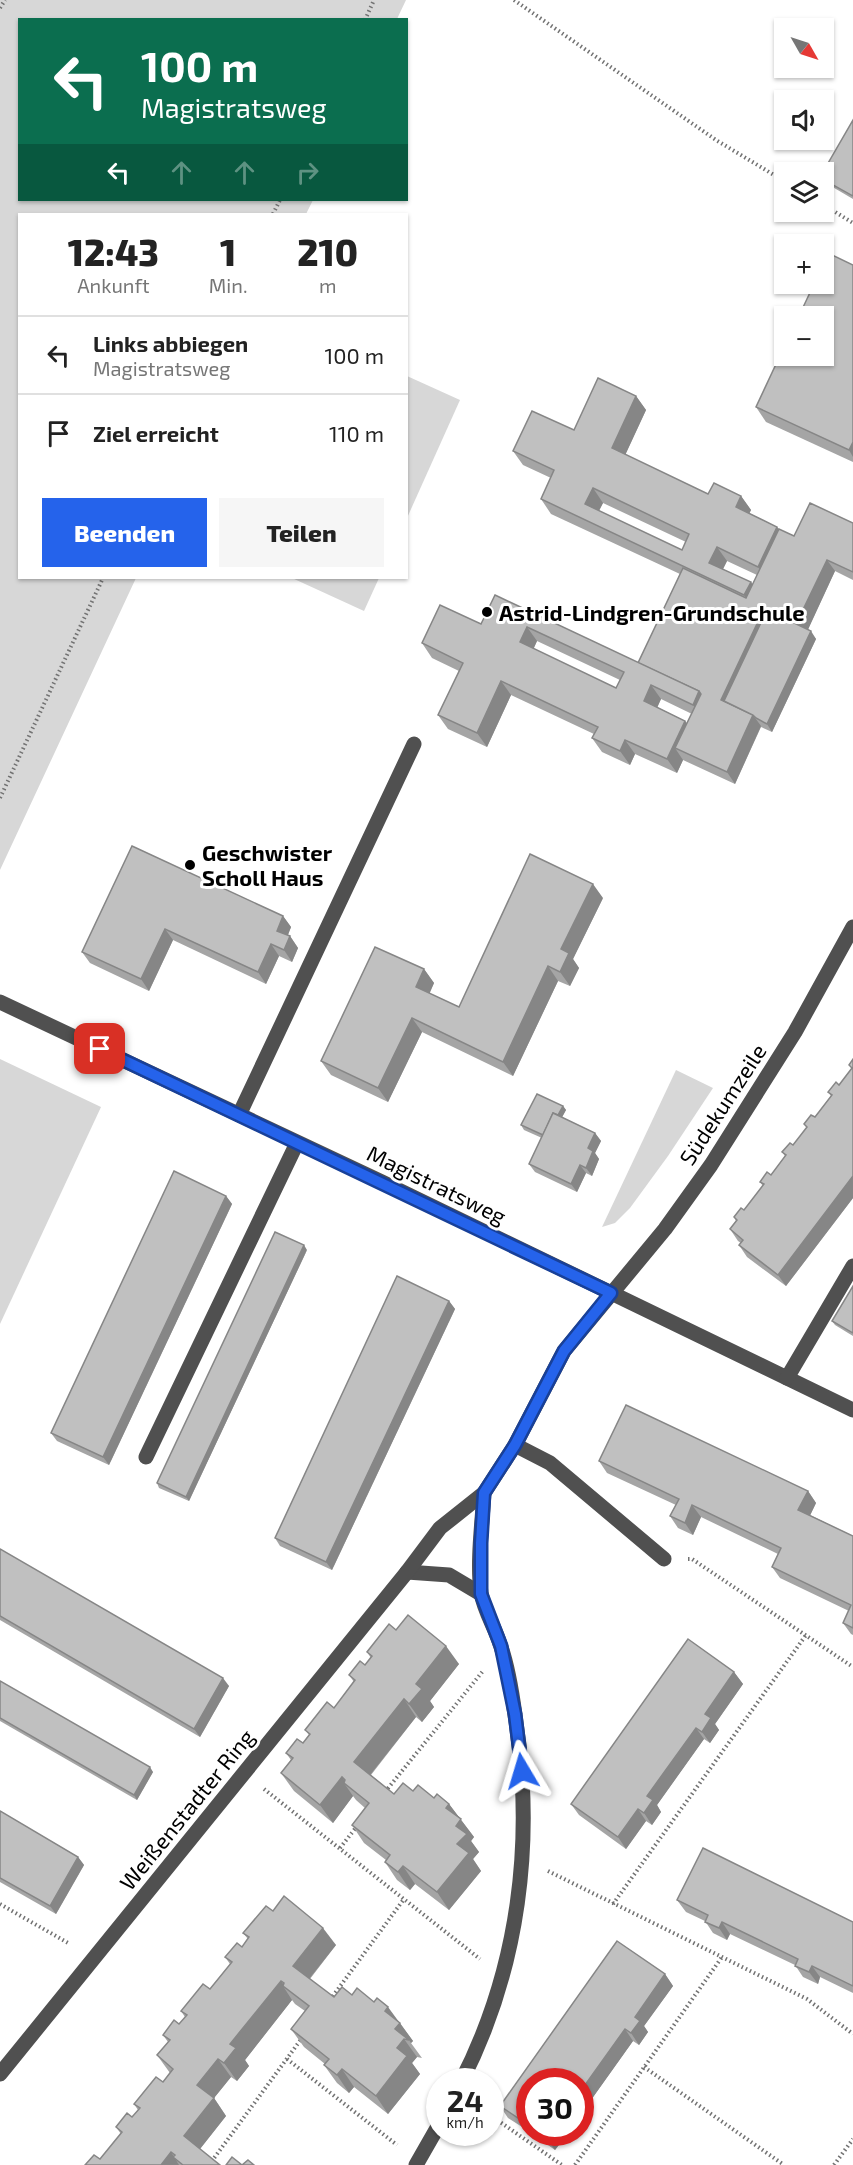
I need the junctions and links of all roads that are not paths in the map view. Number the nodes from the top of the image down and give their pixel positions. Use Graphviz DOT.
graph roads {
  1 [pos="414,744"];
  2 [pos="853,927"];
  3 [pos="0,1002"];
  4 [pos="239,1115"];
  5 [pos="297,1143"];
  6 [pos="853,1266"];
  7 [pos="611,1293"];
  8 [pos="787,1378"];
  9 [pos="853,1410"];
  10 [pos="515,1445"];
  11 [pos="146,1457"];
  12 [pos="484,1493"];
  13 [pos="664,1559"];
  14 [pos="407,1572"];
  15 [pos="481,1594"];
  16 [pos="468,2068"];
  17 [pos="0,2074"];
  18 [pos="427,2146"];
  19 [pos="416,2165"];
  1 -- 4 [label="street"];
  2 -- 7 [label="street, Südekumzeile"];
  3 -- 4 [label="street, Magistratsweg"];
  4 -- 5 [label="street, Magistratsweg"];
  5 -- 7 [label="street, Magistratsweg"];
  5 -- 11 [label="street"];
  6 -- 8 [label="street"];
  7 -- 8 [label="street, Magistratsweg"];
  7 -- 10 [label="street, Weißenstadter Ring"];
  8 -- 9 [label="street, Magistratsweg"];
  10 -- 12 [label="street, Weißenstadter Ring"];
  10 -- 13 [label="street"];
  12 -- 14 [label="street, Weißenstadter Ring"];
  12 -- 15 [label="street, Weißenstadter Ring"];
  14 -- 15 [label="street"];
  14 -- 17 [label="street, Weißenstadter Ring"];
  15 -- 16 [label="street, Weißenstadter Ring"];
  18 -- 19 [label="street"];
}
